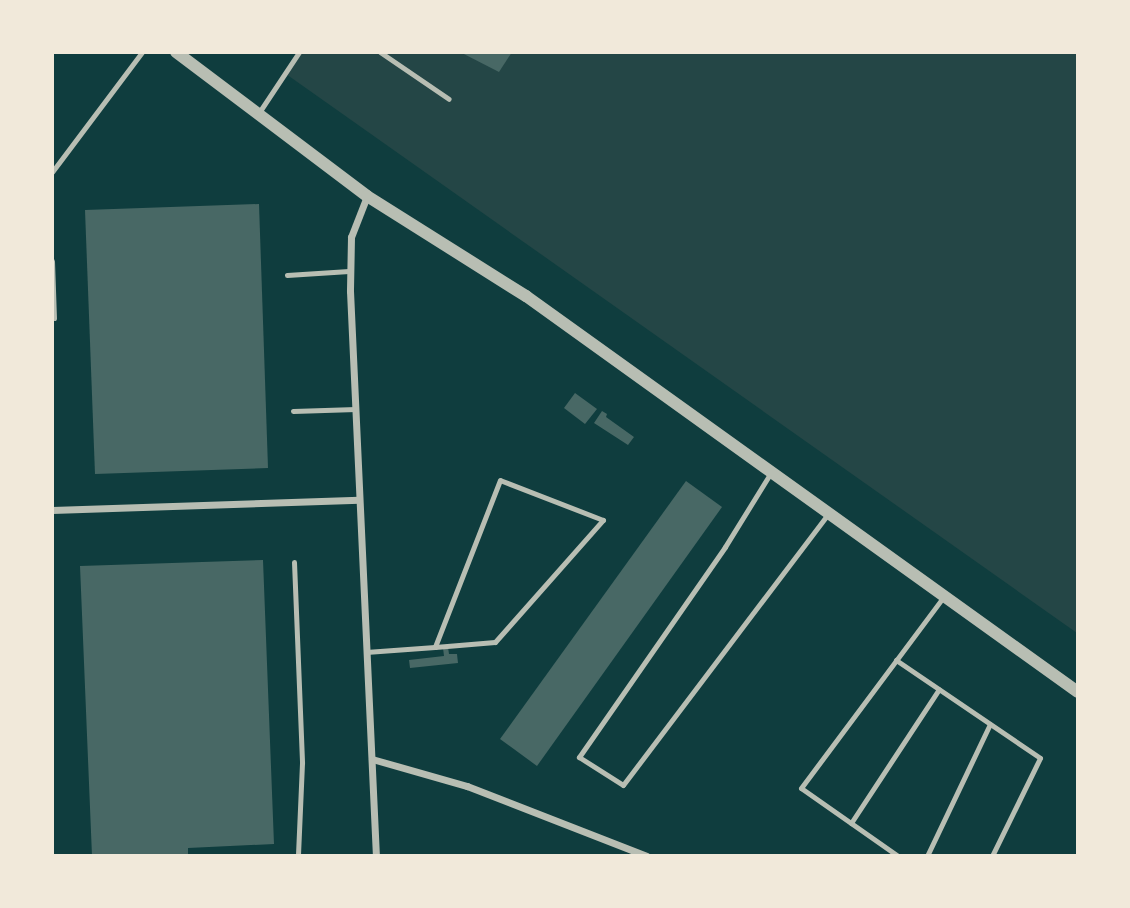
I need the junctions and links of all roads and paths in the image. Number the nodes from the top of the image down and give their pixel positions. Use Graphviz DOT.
graph roads {
  1 [pos="142,52"];
  2 [pos="176,52"];
  3 [pos="299,52"];
  4 [pos="380,52"];
  5 [pos="450,99"];
  6 [pos="258,114"];
  7 [pos="52,172"];
  8 [pos="367,196"];
  9 [pos="52,261"];
  10 [pos="349,271"];
  11 [pos="287,275"];
  12 [pos="54,318"];
  13 [pos="356,409"];
  14 [pos="293,411"];
  15 [pos="770,474"];
  16 [pos="359,500"];
  17 [pos="52,510"];
  18 [pos="827,515"];
  19 [pos="294,562"];
  20 [pos="944,596"];
  21 [pos="435,647"];
  22 [pos="366,652"];
  23 [pos="896,660"];
  24 [pos="939,689"];
  25 [pos="1077,692"];
  26 [pos="990,724"];
  27 [pos="372,759"];
  28 [pos="850,823"];
  29 [pos="298,856"];
  30 [pos="376,856"];
  31 [pos="647,856"];
  32 [pos="898,856"];
  33 [pos="927,856"];
  34 [pos="992,856"];
  1 -- 7 [label="lane"];
  2 -- 6 [label="street"];
  3 -- 6 [label="lane"];
  4 -- 5 [label="lane"];
  6 -- 8 [label="street"];
  8 -- 10 [label="street"];
  8 -- 15 [label="street"];
  9 -- 12 [label="lane"];
  10 -- 11 [label="lane"];
  10 -- 13 [label="street"];
  13 -- 14 [label="lane"];
  13 -- 16 [label="street"];
  15 -- 18 [label="street"];
  15 -- 18 [label="lane"];
  16 -- 17 [label="street"];
  16 -- 22 [label="street"];
  18 -- 20 [label="street"];
  19 -- 29 [label="lane"];
  20 -- 23 [label="lane"];
  20 -- 25 [label="street"];
  21 -- 21 [label="lane"];
  21 -- 22 [label="lane"];
  22 -- 27 [label="street"];
  23 -- 24 [label="lane"];
  23 -- 28 [label="lane"];
  24 -- 26 [label="lane"];
  24 -- 28 [label="lane"];
  26 -- 33 [label="lane"];
  26 -- 34 [label="lane"];
  27 -- 30 [label="street"];
  27 -- 31 [label="street"];
  28 -- 32 [label="lane"];
}
